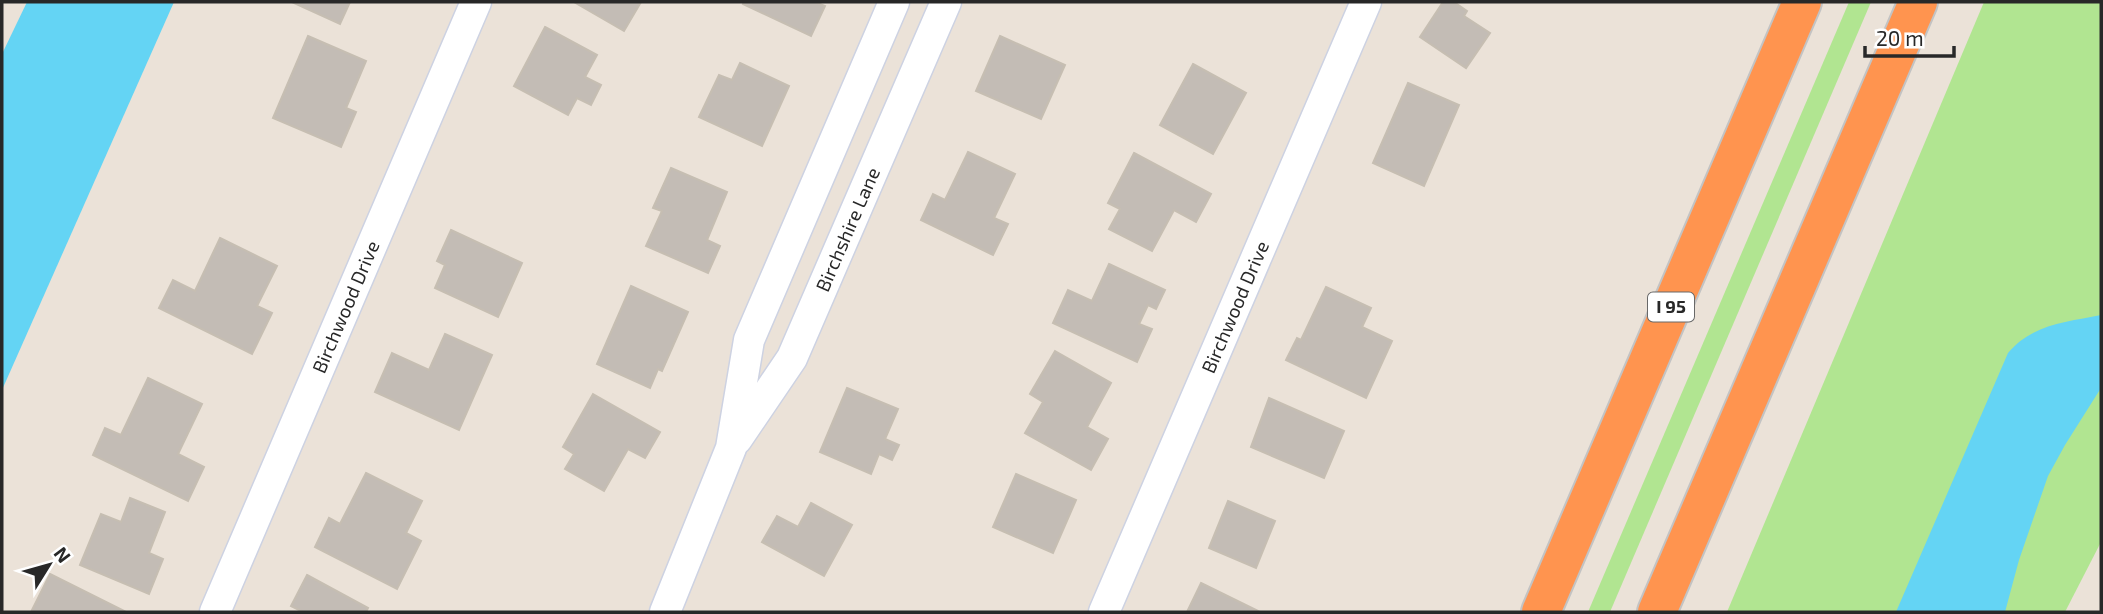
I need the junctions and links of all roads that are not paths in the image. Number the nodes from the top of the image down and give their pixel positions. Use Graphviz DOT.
graph roads {
  1 [pos="477,2"];
  2 [pos="894,2"];
  3 [pos="946,2"];
  4 [pos="1366,2"];
  5 [pos="1802,2"];
  6 [pos="1919,2"];
  7 [pos="731,448"];
  8 [pos="215,612"];
  9 [pos="665,612"];
  10 [pos="1104,612"];
  11 [pos="1541,612"];
  12 [pos="1657,612"];
  1 -- 8 [label="street, Birchwood Drive"];
  2 -- 7 [label="street, Birchshire Lane"];
  3 -- 7 [label="street, Birchshire Lane"];
  4 -- 10 [label="street, Birchwood Drive"];
  5 -- 11 [label="highway, I 95"];
  6 -- 12 [label="highway"];
  7 -- 9 [label="street, Birchshire Lane"];
}
